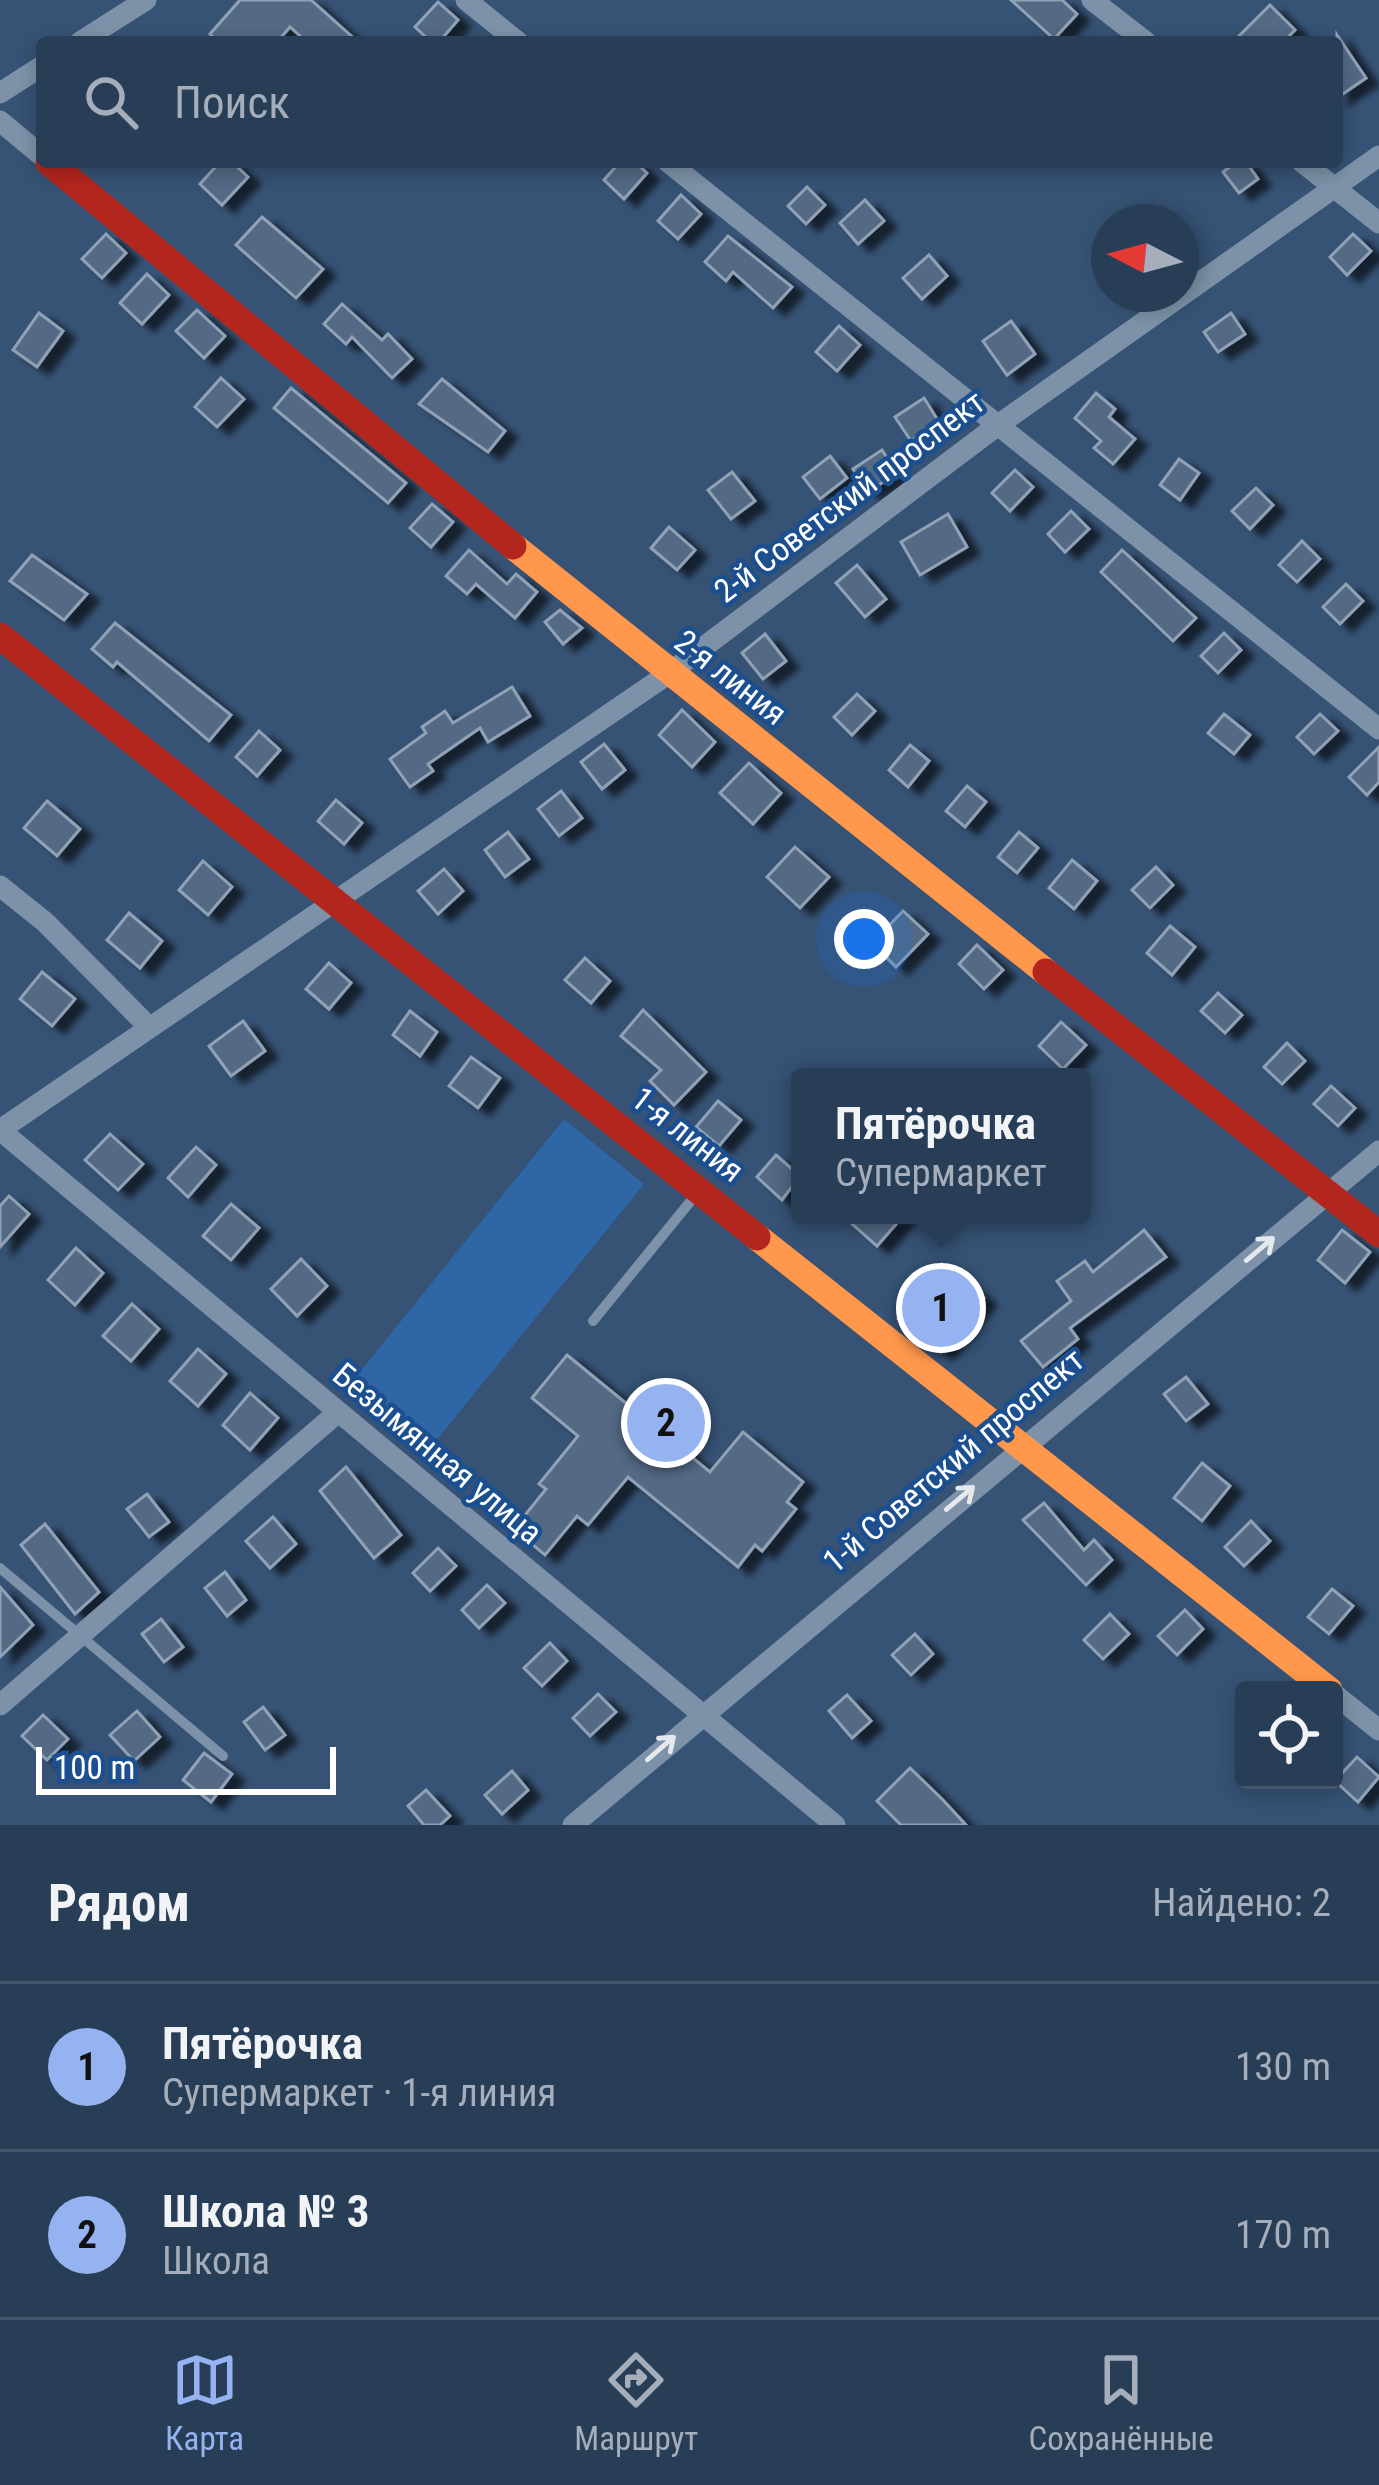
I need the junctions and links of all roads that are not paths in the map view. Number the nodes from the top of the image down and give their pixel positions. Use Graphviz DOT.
graph roads {
  1 [pos="146,0"];
  2 [pos="466,0"];
  3 [pos="1092,0"];
  4 [pos="89,36"];
  5 [pos="511,36"];
  6 [pos="1138,36"];
  7 [pos="36,70"];
  8 [pos="0,93"];
  9 [pos="0,122"];
  10 [pos="36,151"];
  11 [pos="1379,156"];
  12 [pos="56,168"];
  13 [pos="676,168"];
  14 [pos="1310,168"];
  15 [pos="1334,187"];
  16 [pos="1379,223"];
  17 [pos="998,425"];
  18 [pos="0,636"];
  19 [pos="668,674"];
  20 [pos="1379,729"];
  21 [pos="0,886"];
  22 [pos="334,901"];
  23 [pos="149,1027"];
  24 [pos="0,1130"];
  25 [pos="1379,1150"];
  26 [pos="700,1189"];
  27 [pos="1327,1193"];
  28 [pos="1379,1234"];
  29 [pos="593,1321"];
  30 [pos="338,1413"];
  31 [pos="1023,1445"];
  32 [pos="0,1568"];
  33 [pos="82,1635"];
  34 [pos="1318,1681"];
  35 [pos="1343,1701"];
  36 [pos="0,1705"];
  37 [pos="701,1713"];
  38 [pos="1379,1730"];
  39 [pos="224,1756"];
  40 [pos="573,1825"];
  41 [pos="835,1825"];
  1 -- 4 [label="street"];
  2 -- 5 [label="street"];
  3 -- 6 [label="street"];
  7 -- 8 [label="street"];
  9 -- 10 [label="street"];
  11 -- 15 [label="street, 2-й Советский проспект"];
  12 -- 19 [label="street, 2-я линия"];
  13 -- 17 [label="street"];
  14 -- 15 [label="street"];
  15 -- 16 [label="street"];
  15 -- 17 [label="street, 2-й Советский проспект"];
  17 -- 19 [label="street, 2-й Советский проспект"];
  17 -- 20 [label="street"];
  18 -- 22 [label="street, 1-я линия"];
  19 -- 22 [label="street, 2-й Советский проспект"];
  19 -- 27 [label="street, 2-я линия"];
  21 -- 23 [label="street"];
  22 -- 23 [label="street, 2-й Советский проспект"];
  22 -- 26 [label="street, 1-я линия"];
  23 -- 24 [label="street, 2-й Советский проспект"];
  24 -- 30 [label="street, Безымянная улица"];
  25 -- 27 [label="street, 1-й Советский проспект"];
  26 -- 29 [label="lane"];
  26 -- 31 [label="street, 1-я линия"];
  27 -- 28 [label="street, 2-я линия"];
  31 -- 27 [label="street, 1-й Советский проспект, one-way"];
  30 -- 33 [label="street"];
  30 -- 37 [label="street, Безымянная улица"];
  31 -- 34 [label="street, 1-я линия"];
  37 -- 31 [label="street, 1-й Советский проспект, one-way"];
  32 -- 33 [label="lane"];
  33 -- 36 [label="street"];
  33 -- 39 [label="lane"];
  35 -- 38 [label="street, 1-я линия"];
  40 -- 37 [label="street, 1-й Советский проспект, one-way"];
  37 -- 41 [label="street, Безымянная улица"];
}
